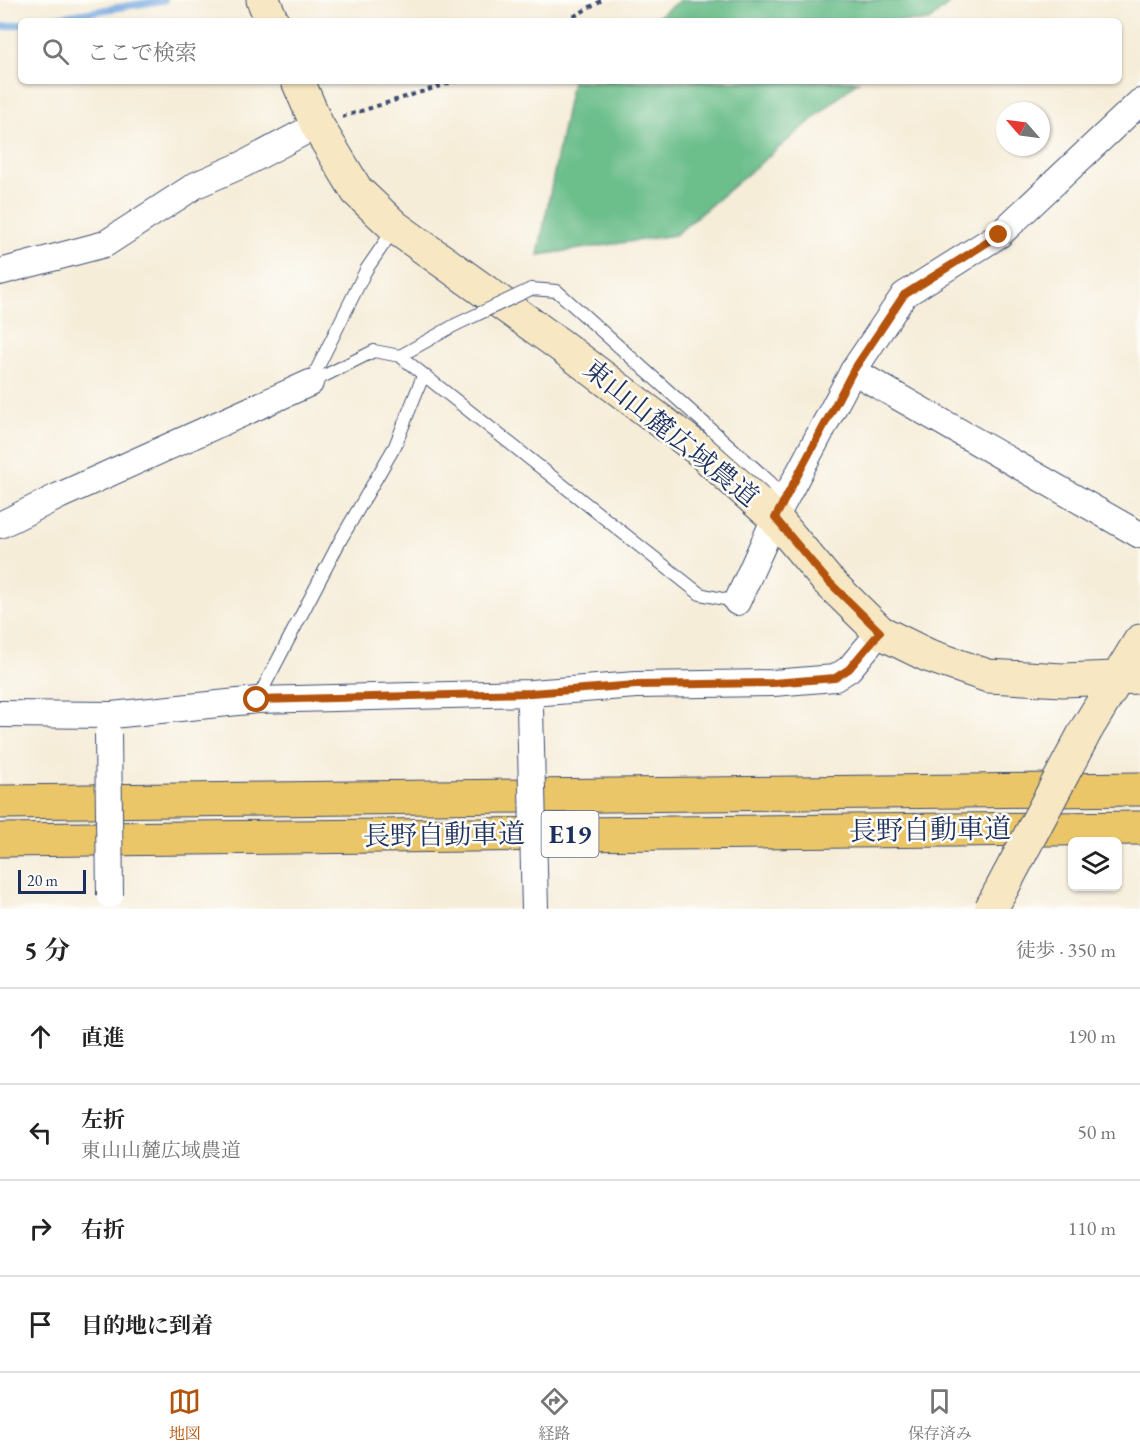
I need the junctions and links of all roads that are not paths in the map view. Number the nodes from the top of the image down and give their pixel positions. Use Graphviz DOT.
graph roads {
  1 [pos="263,0"];
  2 [pos="271,18"];
  3 [pos="299,84"];
  4 [pos="1140,102"];
  5 [pos="317,125"];
  6 [pos="395,227"];
  7 [pos="0,272"];
  8 [pos="400,356"];
  9 [pos="853,371"];
  10 [pos="423,376"];
  11 [pos="310,383"];
  12 [pos="780,509"];
  13 [pos="0,525"];
  14 [pos="1140,535"];
  15 [pos="737,602"];
  16 [pos="880,632"];
  17 [pos="1140,641"];
  18 [pos="1128,678"];
  19 [pos="257,700"];
  20 [pos="531,701"];
  21 [pos="0,714"];
  22 [pos="110,724"];
  23 [pos="1140,789"];
  24 [pos="0,802"];
  25 [pos="1140,828"];
  26 [pos="0,840"];
  27 [pos="110,902"];
  28 [pos="535,909"];
  29 [pos="991,909"];
  1 -- 2 [label="street"];
  3 -- 5 [label="street, 東山山麓広域農道"];
  4 -- 9 [label="street"];
  5 -- 6 [label="street, 東山山麓広域農道"];
  5 -- 7 [label="street"];
  6 -- 11 [label="lane"];
  6 -- 12 [label="street, 東山山麓広域農道"];
  8 -- 10 [label="lane"];
  8 -- 11 [label="lane"];
  8 -- 12 [label="lane, bridge"];
  9 -- 12 [label="street"];
  9 -- 14 [label="street"];
  10 -- 15 [label="lane"];
  10 -- 19 [label="lane"];
  11 -- 13 [label="street"];
  12 -- 15 [label="street"];
  12 -- 16 [label="street, 東山山麓広域農道"];
  16 -- 18 [label="street, 東山山麓広域農道"];
  16 -- 20 [label="street"];
  17 -- 18 [label="street"];
  18 -- 29 [label="street, bridge"];
  19 -- 20 [label="street"];
  19 -- 22 [label="street"];
  20 -- 28 [label="street, bridge"];
  21 -- 22 [label="street"];
  22 -- 27 [label="street, bridge"];
  23 -- 24 [label="highway, 長野自動車道 / E19"];
  25 -- 26 [label="highway, 長野自動車道 / E19"];
}
